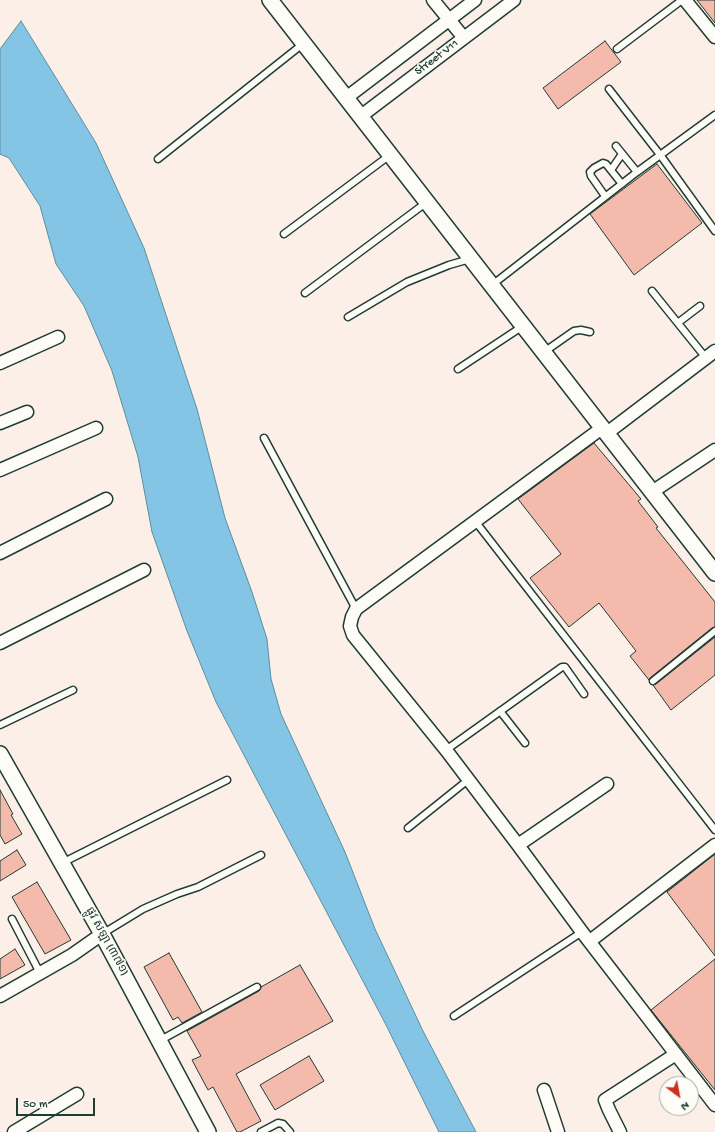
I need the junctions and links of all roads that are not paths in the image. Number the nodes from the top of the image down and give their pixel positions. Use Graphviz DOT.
graph roads {
  1 [pos="270,0"];
  2 [pos="433,0"];
  3 [pos="475,0"];
  4 [pos="514,0"];
  5 [pos="682,0"];
  6 [pos="685,0"];
  7 [pos="450,19"];
  8 [pos="715,36"];
  9 [pos="464,38"];
  10 [pos="304,43"];
  11 [pos="617,49"];
  12 [pos="609,89"];
  13 [pos="346,98"];
  14 [pos="715,115"];
  15 [pos="361,116"];
  16 [pos="616,146"];
  17 [pos="390,154"];
  18 [pos="622,154"];
  19 [pos="661,156"];
  20 [pos="158,159"];
  21 [pos="611,170"];
  22 [pos="637,172"];
  23 [pos="622,184"];
  24 [pos="605,196"];
  25 [pos="427,202"];
  26 [pos="715,231"];
  27 [pos="284,234"];
  28 [pos="471,259"];
  29 [pos="492,285"];
  30 [pos="652,291"];
  31 [pos="305,293"];
  32 [pos="700,306"];
  33 [pos="348,316"];
  34 [pos="678,322"];
  35 [pos="523,326"];
  36 [pos="590,332"];
  37 [pos="58,337"];
  38 [pos="544,352"];
  39 [pos="710,354"];
  40 [pos="0,363"];
  41 [pos="458,368"];
  42 [pos="27,412"];
  43 [pos="0,423"];
  44 [pos="96,428"];
  45 [pos="604,430"];
  46 [pos="264,438"];
  47 [pos="715,450"];
  48 [pos="0,470"];
  49 [pos="652,492"];
  50 [pos="106,499"];
  51 [pos="475,521"];
  52 [pos="0,553"];
  53 [pos="144,570"];
  54 [pos="715,573"];
  55 [pos="356,609"];
  56 [pos="715,631"];
  57 [pos="0,643"];
  58 [pos="652,681"];
  59 [pos="73,690"];
  60 [pos="584,694"];
  61 [pos="500,711"];
  62 [pos="0,725"];
  63 [pos="525,743"];
  64 [pos="446,750"];
  65 [pos="0,754"];
  66 [pos="227,780"];
  67 [pos="468,780"];
  68 [pos="607,784"];
  69 [pos="408,828"];
  70 [pos="715,830"];
  71 [pos="518,845"];
  72 [pos="715,845"];
  73 [pos="261,855"];
  74 [pos="62,863"];
  75 [pos="12,919"];
  76 [pos="102,934"];
  77 [pos="586,937"];
  78 [pos="40,973"];
  79 [pos="257,987"];
  80 [pos="0,996"];
  81 [pos="454,1016"];
  82 [pos="159,1041"];
  83 [pos="676,1054"];
  84 [pos="544,1090"];
  85 [pos="77,1094"];
  86 [pos="715,1105"];
  87 [pos="14,1132"];
  88 [pos="208,1132"];
  89 [pos="261,1132"];
  90 [pos="290,1132"];
  91 [pos="558,1132"];
  92 [pos="620,1132"];
  1 -- 10 [label="street"];
  2 -- 7 [label="street"];
  3 -- 7 [label="street, Street V11"];
  4 -- 9 [label="street, Street V11"];
  5 -- 11 [label="lane"];
  6 -- 8 [label="street"];
  7 -- 9 [label="street"];
  7 -- 13 [label="street, Street V11"];
  9 -- 15 [label="street, Street V11"];
  10 -- 13 [label="street"];
  10 -- 20 [label="lane"];
  12 -- 19 [label="lane"];
  13 -- 15 [label="street"];
  14 -- 19 [label="lane"];
  15 -- 17 [label="street"];
  16 -- 18 [label="lane"];
  17 -- 25 [label="street"];
  17 -- 27 [label="lane"];
  18 -- 21 [label="lane"];
  18 -- 22 [label="lane"];
  19 -- 22 [label="lane"];
  19 -- 26 [label="lane"];
  21 -- 23 [label="lane"];
  21 -- 24 [label="lane"];
  22 -- 23 [label="lane"];
  23 -- 24 [label="lane"];
  24 -- 29 [label="lane"];
  25 -- 28 [label="street"];
  25 -- 31 [label="lane"];
  28 -- 29 [label="street"];
  28 -- 33 [label="lane"];
  29 -- 35 [label="street"];
  30 -- 34 [label="lane"];
  32 -- 34 [label="lane"];
  34 -- 39 [label="lane"];
  35 -- 38 [label="street"];
  35 -- 41 [label="lane"];
  36 -- 38 [label="lane"];
  37 -- 40 [label="street"];
  38 -- 45 [label="street"];
  39 -- 45 [label="street"];
  42 -- 43 [label="street"];
  44 -- 48 [label="street"];
  45 -- 49 [label="street"];
  45 -- 51 [label="street"];
  46 -- 55 [label="lane"];
  47 -- 49 [label="street"];
  49 -- 54 [label="street"];
  50 -- 52 [label="street"];
  51 -- 55 [label="street"];
  51 -- 70 [label="lane"];
  53 -- 57 [label="street"];
  55 -- 64 [label="street"];
  56 -- 58 [label="lane"];
  59 -- 62 [label="lane"];
  60 -- 61 [label="lane"];
  61 -- 63 [label="lane"];
  61 -- 64 [label="lane"];
  64 -- 67 [label="street"];
  65 -- 74 [label="street, ផ្លូវ សឡា (៣៧១)"];
  66 -- 74 [label="lane"];
  67 -- 69 [label="lane"];
  67 -- 71 [label="street"];
  68 -- 71 [label="street"];
  71 -- 77 [label="street"];
  72 -- 77 [label="street"];
  73 -- 76 [label="lane"];
  74 -- 76 [label="street, ផ្លូវ សឡា (៣៧១)"];
  75 -- 78 [label="lane"];
  76 -- 78 [label="street"];
  76 -- 82 [label="street, ផ្លូវ សឡា (៣៧១)"];
  77 -- 81 [label="lane"];
  77 -- 83 [label="street"];
  78 -- 80 [label="street"];
  79 -- 82 [label="lane"];
  82 -- 88 [label="street, ផ្លូវ សឡា (៣៧១)"];
  83 -- 86 [label="street"];
  83 -- 92 [label="street"];
  84 -- 91 [label="street"];
  85 -- 87 [label="street"];
  89 -- 90 [label="lane"];
}
